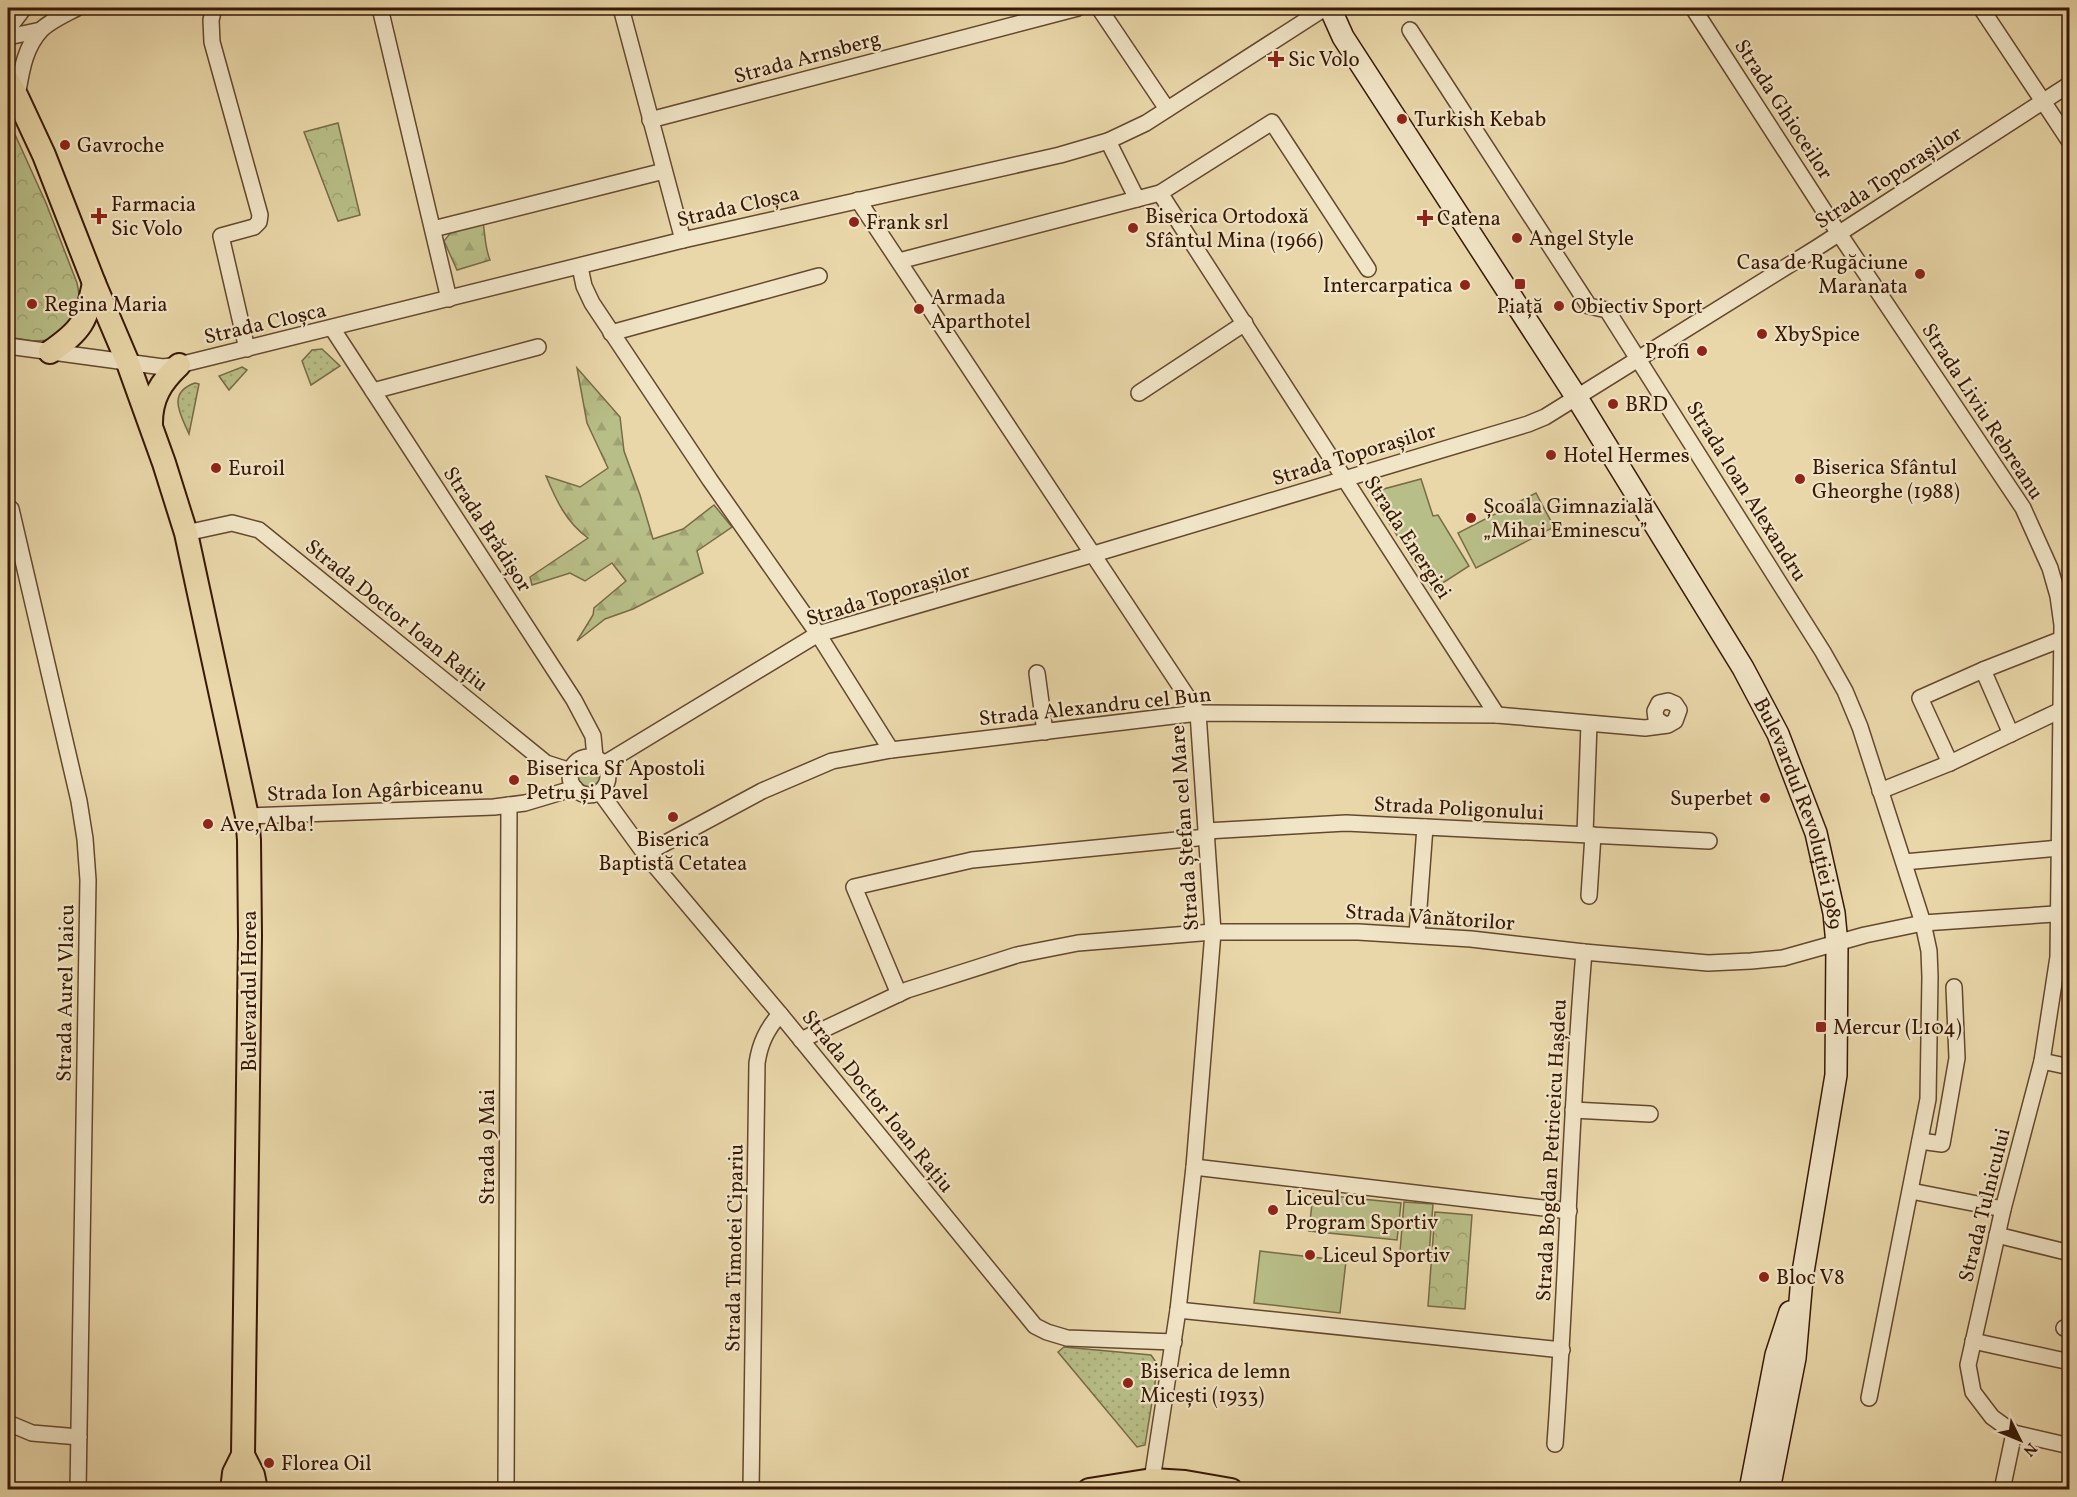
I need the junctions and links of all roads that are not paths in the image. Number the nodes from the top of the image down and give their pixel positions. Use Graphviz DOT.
graph roads {
  1 [pos="24,8"];
  2 [pos="77,8"];
  3 [pos="214,8"];
  4 [pos="380,8"];
  5 [pos="621,8"];
  6 [pos="1078,8"];
  7 [pos="1100,8"];
  8 [pos="1693,8"];
  9 [pos="1981,8"];
  10 [pos="1322,9"];
  11 [pos="8,13"];
  12 [pos="8,29"];
  13 [pos="41,30"];
  14 [pos="1410,30"];
  15 [pos="8,37"];
  16 [pos="2070,84"];
  17 [pos="12,89"];
  18 [pos="2043,102"];
  19 [pos="1167,110"];
  20 [pos="650,120"];
  21 [pos="1108,141"];
  22 [pos="2070,142"];
  23 [pos="664,171"];
  24 [pos="1160,193"];
  25 [pos="1137,199"];
  26 [pos="858,201"];
  27 [pos="433,229"];
  28 [pos="1839,233"];
  29 [pos="683,240"];
  30 [pos="899,261"];
  31 [pos="580,267"];
  32 [pos="1368,269"];
  33 [pos="819,276"];
  34 [pos="94,284"];
  35 [pos="449,299"];
  36 [pos="1245,323"];
  37 [pos="332,328"];
  38 [pos="611,333"];
  39 [pos="8,346"];
  40 [pos="538,347"];
  41 [pos="246,348"];
  42 [pos="50,352"];
  43 [pos="1639,358"];
  44 [pos="128,363"];
  45 [pos="179,365"];
  46 [pos="373,391"];
  47 [pos="1139,393"];
  48 [pos="1577,398"];
  49 [pos="152,425"];
  50 [pos="1346,479"];
  51 [pos="8,507"];
  52 [pos="186,533"];
  53 [pos="1094,554"];
  54 [pos="818,634"];
  55 [pos="2062,639"];
  56 [pos="1983,670"];
  57 [pos="1037,673"];
  58 [pos="2061,710"];
  59 [pos="1198,713"];
  60 [pos="1497,714"];
  61 [pos="1659,720"];
  62 [pos="1589,724"];
  63 [pos="1045,732"];
  64 [pos="2011,734"];
  65 [pos="891,750"];
  66 [pos="600,760"];
  67 [pos="1950,763"];
  68 [pos="571,771"];
  69 [pos="575,788"];
  70 [pos="1880,791"];
  71 [pos="600,792"];
  72 [pos="509,805"];
  73 [pos="247,816"];
  74 [pos="1425,827"];
  75 [pos="1207,834"];
  76 [pos="1589,834"];
  77 [pos="1709,841"];
  78 [pos="2065,847"];
  79 [pos="645,854"];
  80 [pos="1904,862"];
  81 [pos="1589,896"];
  82 [pos="2064,913"];
  83 [pos="1923,923"];
  84 [pos="1213,932"];
  85 [pos="1417,934"];
  86 [pos="1837,944"];
  87 [pos="1584,952"];
  88 [pos="1954,987"];
  89 [pos="899,994"];
  90 [pos="780,1014"];
  91 [pos="801,1040"];
  92 [pos="2042,1062"];
  93 [pos="2070,1067"];
  94 [pos="1573,1110"];
  95 [pos="1650,1114"];
  96 [pos="1920,1141"];
  97 [pos="1194,1167"];
  98 [pos="1911,1191"];
  99 [pos="2002,1209"];
  100 [pos="1569,1211"];
  101 [pos="1997,1235"];
  102 [pos="2070,1254"];
  103 [pos="1802,1278"];
  104 [pos="1178,1310"];
  105 [pos="1973,1341"];
  106 [pos="1174,1342"];
  107 [pos="1562,1350"];
  108 [pos="2070,1362"];
  109 [pos="1869,1398"];
  110 [pos="8,1423"];
  111 [pos="2014,1433"];
  112 [pos="79,1437"];
  113 [pos="1555,1444"];
  114 [pos="2070,1446"];
  115 [pos="243,1455"];
  116 [pos="1152,1480"];
  117 [pos="78,1490"];
  118 [pos="232,1490"];
  119 [pos="256,1490"];
  120 [pos="506,1490"];
  121 [pos="752,1490"];
  122 [pos="1089,1490"];
  123 [pos="1230,1490"];
  124 [pos="1750,1490"];
  125 [pos="1769,1490"];
  126 [pos="2002,1490"];
  1 -- 11 [label="street"];
  1 -- 12 [label="street"];
  2 -- 13 [label="street"];
  3 -- 41 [label="street"];
  4 -- 27 [label="street"];
  5 -- 20 [label="street"];
  6 -- 20 [label="street, Strada Arnsberg"];
  7 -- 19 [label="street"];
  8 -- 28 [label="street, Strada Ghioceilor"];
  9 -- 18 [label="street"];
  10 -- 19 [label="street, Strada Cloșca"];
  10 -- 48 [label="main road, Bulevardul Revoluției 1989"];
  13 -- 15 [label="street"];
  13 -- 17 [label="street"];
  14 -- 43 [label="street, Strada Ioan Alexandru"];
  16 -- 18 [label="street, Strada Toporașilor"];
  17 -- 34 [label="main road, Bulevardul Horea"];
  18 -- 22 [label="street"];
  18 -- 28 [label="street, Strada Toporașilor"];
  19 -- 21 [label="street, Strada Cloșca"];
  20 -- 23 [label="street"];
  21 -- 25 [label="street"];
  21 -- 26 [label="street, Strada Cloșca"];
  23 -- 27 [label="street"];
  23 -- 29 [label="street"];
  24 -- 25 [label="street"];
  24 -- 32 [label="street"];
  24 -- 36 [label="street, Strada Energiei"];
  25 -- 30 [label="street"];
  26 -- 29 [label="street, Strada Cloșca"];
  26 -- 30 [label="street, Strada Ștefan cel Mare"];
  27 -- 35 [label="street"];
  28 -- 43 [label="street, Strada Toporașilor"];
  28 -- 55 [label="street, Strada Liviu Rebreanu"];
  29 -- 31 [label="street, Strada Cloșca"];
  30 -- 53 [label="street, Strada Ștefan cel Mare"];
  31 -- 35 [label="street, Strada Cloșca"];
  31 -- 38 [label="street"];
  33 -- 38 [label="street"];
  34 -- 42 [label="main road"];
  34 -- 44 [label="main road, Bulevardul Horea"];
  35 -- 37 [label="street, Strada Cloșca"];
  36 -- 47 [label="street"];
  36 -- 50 [label="street, Strada Energiei"];
  37 -- 41 [label="street, Strada Cloșca"];
  37 -- 46 [label="street, Strada Brădișor"];
  38 -- 54 [label="street"];
  39 -- 42 [label="street, Strada Cloșca"];
  40 -- 46 [label="street"];
  41 -- 45 [label="street, Strada Cloșca"];
  42 -- 44 [label="street, Strada Cloșca"];
  43 -- 48 [label="street, Strada Toporașilor"];
  43 -- 70 [label="street, Strada Ioan Alexandru"];
  44 -- 45 [label="street, Strada Cloșca"];
  44 -- 49 [label="main road, Bulevardul Horea"];
  45 -- 49 [label="main road"];
  46 -- 66 [label="street, Strada Brădișor"];
  48 -- 50 [label="street, Strada Toporașilor"];
  48 -- 86 [label="main road, Bulevardul Revoluției 1989"];
  49 -- 52 [label="main road, Bulevardul Horea"];
  50 -- 53 [label="street, Strada Toporașilor"];
  50 -- 60 [label="street, Strada Energiei"];
  51 -- 112 [label="street, Strada Aurel Vlaicu"];
  52 -- 68 [label="street, Strada Doctor Ioan Rațiu"];
  52 -- 73 [label="main road, Bulevardul Horea"];
  53 -- 54 [label="street, Strada Toporașilor"];
  53 -- 59 [label="street, Strada Ștefan cel Mare"];
  54 -- 65 [label="street"];
  54 -- 66 [label="street, Strada Toporașilor"];
  55 -- 56 [label="street"];
  55 -- 58 [label="street, Strada Liviu Rebreanu"];
  56 -- 64 [label="street"];
  56 -- 67 [label="street"];
  57 -- 63 [label="street"];
  58 -- 64 [label="street"];
  58 -- 78 [label="street, Strada Liviu Rebreanu"];
  59 -- 60 [label="street, Strada Alexandru cel Bun"];
  59 -- 63 [label="street, Strada Alexandru cel Bun"];
  59 -- 75 [label="street, Strada Ștefan cel Mare"];
  60 -- 62 [label="street, Strada Alexandru cel Bun"];
  61 -- 62 [label="street, Strada Alexandru cel Bun"];
  62 -- 76 [label="street"];
  63 -- 65 [label="street, Strada Alexandru cel Bun"];
  64 -- 67 [label="street"];
  65 -- 79 [label="street, Strada Alexandru cel Bun"];
  66 -- 68 [label="street"];
  66 -- 71 [label="street"];
  67 -- 70 [label="street"];
  68 -- 69 [label="street"];
  69 -- 71 [label="street"];
  69 -- 72 [label="street, Strada Ion Agârbiceanu"];
  70 -- 80 [label="street, Strada Ioan Alexandru"];
  71 -- 79 [label="street, Strada Doctor Ioan Rațiu"];
  72 -- 73 [label="street, Strada Ion Agârbiceanu"];
  72 -- 120 [label="street, Strada 9 Mai"];
  73 -- 115 [label="main road, Bulevardul Horea"];
  74 -- 75 [label="street, Strada Poligonului"];
  74 -- 76 [label="street, Strada Poligonului"];
  74 -- 85 [label="street"];
  75 -- 84 [label="street, Strada Ștefan cel Mare"];
  75 -- 89 [label="street, Strada Poligonului"];
  76 -- 77 [label="street, Strada Poligonului"];
  76 -- 81 [label="street"];
  78 -- 80 [label="street"];
  78 -- 82 [label="street, Strada Liviu Rebreanu"];
  79 -- 90 [label="street, Strada Doctor Ioan Rațiu"];
  80 -- 83 [label="street, Strada Ioan Alexandru"];
  82 -- 83 [label="street, Strada Vânătorilor"];
  82 -- 92 [label="street, Strada Tulnicului"];
  83 -- 86 [label="street, Strada Vânătorilor"];
  83 -- 96 [label="street, Strada Ioan Alexandru"];
  84 -- 85 [label="street, Strada Vânătorilor"];
  84 -- 89 [label="street, Strada Vânătorilor"];
  84 -- 97 [label="street, Strada Ștefan cel Mare"];
  85 -- 87 [label="street, Strada Vânătorilor"];
  86 -- 87 [label="street, Strada Vânătorilor"];
  86 -- 103 [label="main road, Bulevardul Revoluției 1989"];
  87 -- 94 [label="street, Strada Bogdan Petriceicu Hașdeu"];
  88 -- 96 [label="street"];
  89 -- 91 [label="street, Strada Vânătorilor"];
  90 -- 91 [label="street, Strada Doctor Ioan Rațiu"];
  90 -- 121 [label="street, Strada Timotei Cipariu"];
  91 -- 106 [label="street, Strada Doctor Ioan Rațiu"];
  92 -- 93 [label="street"];
  92 -- 99 [label="street, Strada Tulnicului"];
  94 -- 95 [label="street"];
  94 -- 100 [label="street, Strada Bogdan Petriceicu Hașdeu"];
  96 -- 98 [label="street, Strada Ioan Alexandru"];
  97 -- 100 [label="street"];
  97 -- 104 [label="street, Strada Ștefan cel Mare"];
  98 -- 99 [label="street"];
  98 -- 109 [label="street, Strada Ioan Alexandru"];
  99 -- 101 [label="street, Strada Tulnicului"];
  100 -- 107 [label="street, Strada Bogdan Petriceicu Hașdeu"];
  101 -- 102 [label="street"];
  101 -- 105 [label="street, Strada Tulnicului"];
  103 -- 124 [label="main road, Bulevardul Revoluției 1989"];
  103 -- 125 [label="main road, Bulevardul Revoluției 1989"];
  104 -- 106 [label="street, Strada Ștefan cel Mare"];
  104 -- 107 [label="street"];
  105 -- 108 [label="street"];
  105 -- 111 [label="street, Strada Tulnicului"];
  106 -- 116 [label="street, Strada Ștefan cel Mare"];
  107 -- 113 [label="street, Strada Bogdan Petriceicu Hașdeu"];
  110 -- 112 [label="street"];
  111 -- 114 [label="street, Strada Tulnicului"];
  111 -- 126 [label="street"];
  112 -- 117 [label="street, Strada Aurel Vlaicu"];
  115 -- 118 [label="main road"];
  115 -- 119 [label="main road"];
  116 -- 122 [label="main road"];
  116 -- 123 [label="main road"];
}
